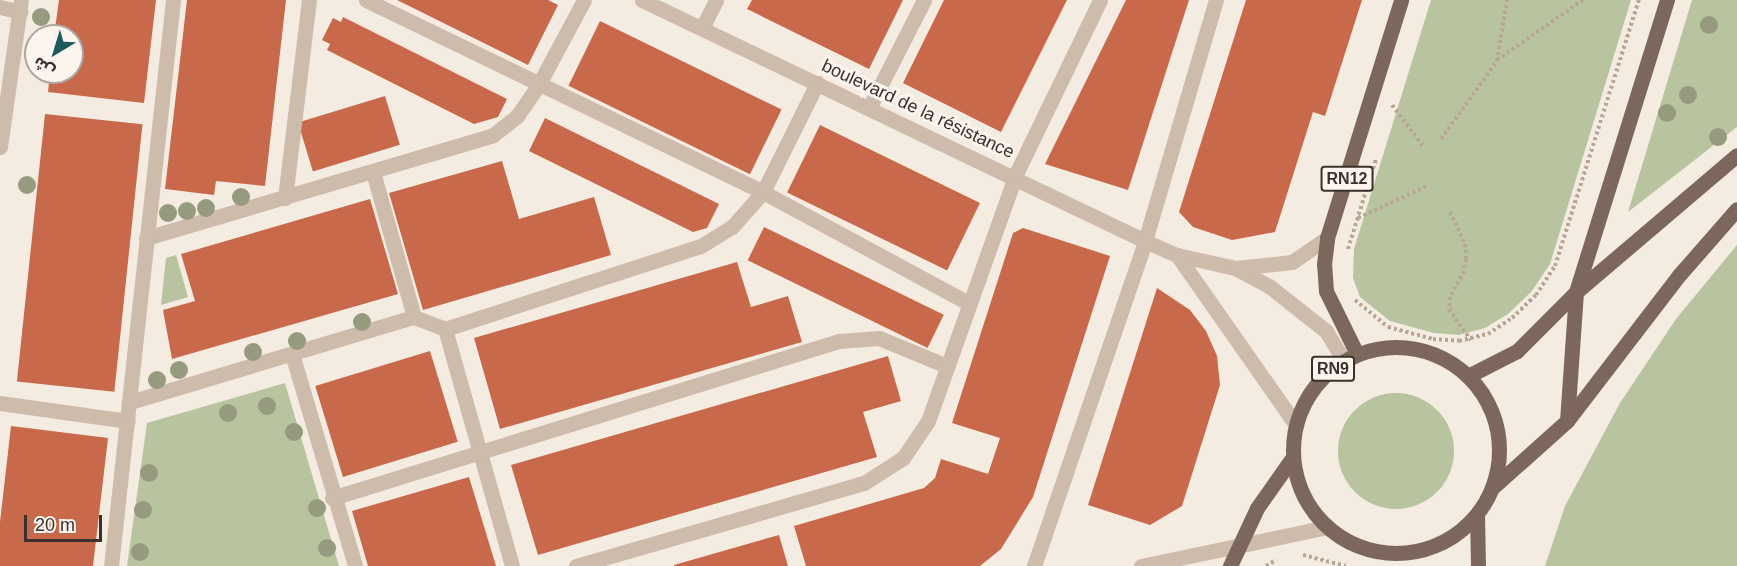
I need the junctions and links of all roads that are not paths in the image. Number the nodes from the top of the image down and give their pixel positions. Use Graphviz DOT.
graph roads {
  1 [pos="173,0"];
  2 [pos="309,0"];
  3 [pos="366,0"];
  4 [pos="584,0"];
  5 [pos="642,0"];
  6 [pos="716,0"];
  7 [pos="924,0"];
  8 [pos="1100,0"];
  9 [pos="1216,0"];
  10 [pos="1401,0"];
  11 [pos="1667,0"];
  12 [pos="20,6"];
  13 [pos="0,7"];
  14 [pos="702,28"];
  15 [pos="817,83"];
  16 [pos="539,84"];
  17 [pos="870,106"];
  18 [pos="0,147"];
  19 [pos="1737,155"];
  20 [pos="373,172"];
  21 [pos="1015,176"];
  22 [pos="763,192"];
  23 [pos="285,198"];
  24 [pos="1737,209"];
  25 [pos="146,238"];
  26 [pos="1327,238"];
  27 [pos="1144,241"];
  28 [pos="1177,255"];
  29 [pos="1235,268"];
  30 [pos="1576,292"];
  31 [pos="968,303"];
  32 [pos="414,317"];
  33 [pos="445,329"];
  34 [pos="292,354"];
  35 [pos="1351,358"];
  36 [pos="947,366"];
  37 [pos="1468,376"];
  38 [pos="130,402"];
  39 [pos="0,403"];
  40 [pos="128,421"];
  41 [pos="1567,421"];
  42 [pos="1296,425"];
  43 [pos="478,451"];
  44 [pos="1293,457"];
  45 [pos="1492,488"];
  46 [pos="332,498"];
  47 [pos="1477,514"];
  48 [pos="1328,527"];
  49 [pos="1239,544"];
  50 [pos="111,566"];
  51 [pos="355,566"];
  52 [pos="512,566"];
  53 [pos="576,566"];
  54 [pos="1034,566"];
  55 [pos="1141,566"];
  56 [pos="1230,566"];
  57 [pos="1478,566"];
  1 -- 25 [label="street"];
  2 -- 23 [label="street"];
  3 -- 16 [label="street"];
  4 -- 16 [label="street"];
  5 -- 14 [label="street, boulevard de la résistance"];
  6 -- 14 [label="street"];
  7 -- 17 [label="street"];
  8 -- 21 [label="street"];
  9 -- 27 [label="street"];
  10 -- 26 [label="main road, RN12"];
  11 -- 30 [label="main road"];
  12 -- 13 [label="street"];
  12 -- 18 [label="street"];
  14 -- 15 [label="street, boulevard de la résistance"];
  15 -- 17 [label="street, boulevard de la résistance"];
  15 -- 22 [label="street"];
  16 -- 20 [label="street"];
  16 -- 22 [label="street"];
  17 -- 21 [label="street, boulevard de la résistance"];
  19 -- 30 [label="main road"];
  20 -- 23 [label="street"];
  20 -- 32 [label="street"];
  21 -- 27 [label="street, boulevard de la résistance"];
  21 -- 31 [label="street"];
  22 -- 31 [label="street"];
  22 -- 33 [label="street"];
  23 -- 25 [label="street"];
  24 -- 41 [label="main road, RN9"];
  25 -- 38 [label="street"];
  26 -- 29 [label="street"];
  26 -- 35 [label="main road, RN12"];
  27 -- 28 [label="street, boulevard de la résistance"];
  27 -- 54 [label="street"];
  28 -- 29 [label="street, boulevard de la résistance"];
  28 -- 42 [label="street"];
  29 -- 35 [label="street"];
  30 -- 37 [label="main road"];
  30 -- 41 [label="main road"];
  31 -- 36 [label="street"];
  32 -- 33 [label="street"];
  32 -- 34 [label="street"];
  33 -- 43 [label="street"];
  34 -- 38 [label="street"];
  34 -- 46 [label="street"];
  35 -- 37 [label="main road, RN9"];
  35 -- 42 [label="main road, RN9"];
  36 -- 43 [label="street"];
  36 -- 53 [label="street"];
  37 -- 45 [label="main road, RN9"];
  38 -- 40 [label="street"];
  39 -- 40 [label="street"];
  40 -- 50 [label="street"];
  41 -- 45 [label="main road, RN9"];
  42 -- 44 [label="main road, RN9"];
  43 -- 46 [label="street"];
  43 -- 52 [label="street"];
  44 -- 48 [label="main road, RN9"];
  44 -- 49 [label="main road, RN9"];
  45 -- 47 [label="main road, RN9"];
  46 -- 51 [label="street"];
  47 -- 48 [label="main road, RN9"];
  47 -- 57 [label="main road"];
  48 -- 49 [label="street"];
  49 -- 55 [label="street"];
  49 -- 56 [label="main road, RN9"];
}
